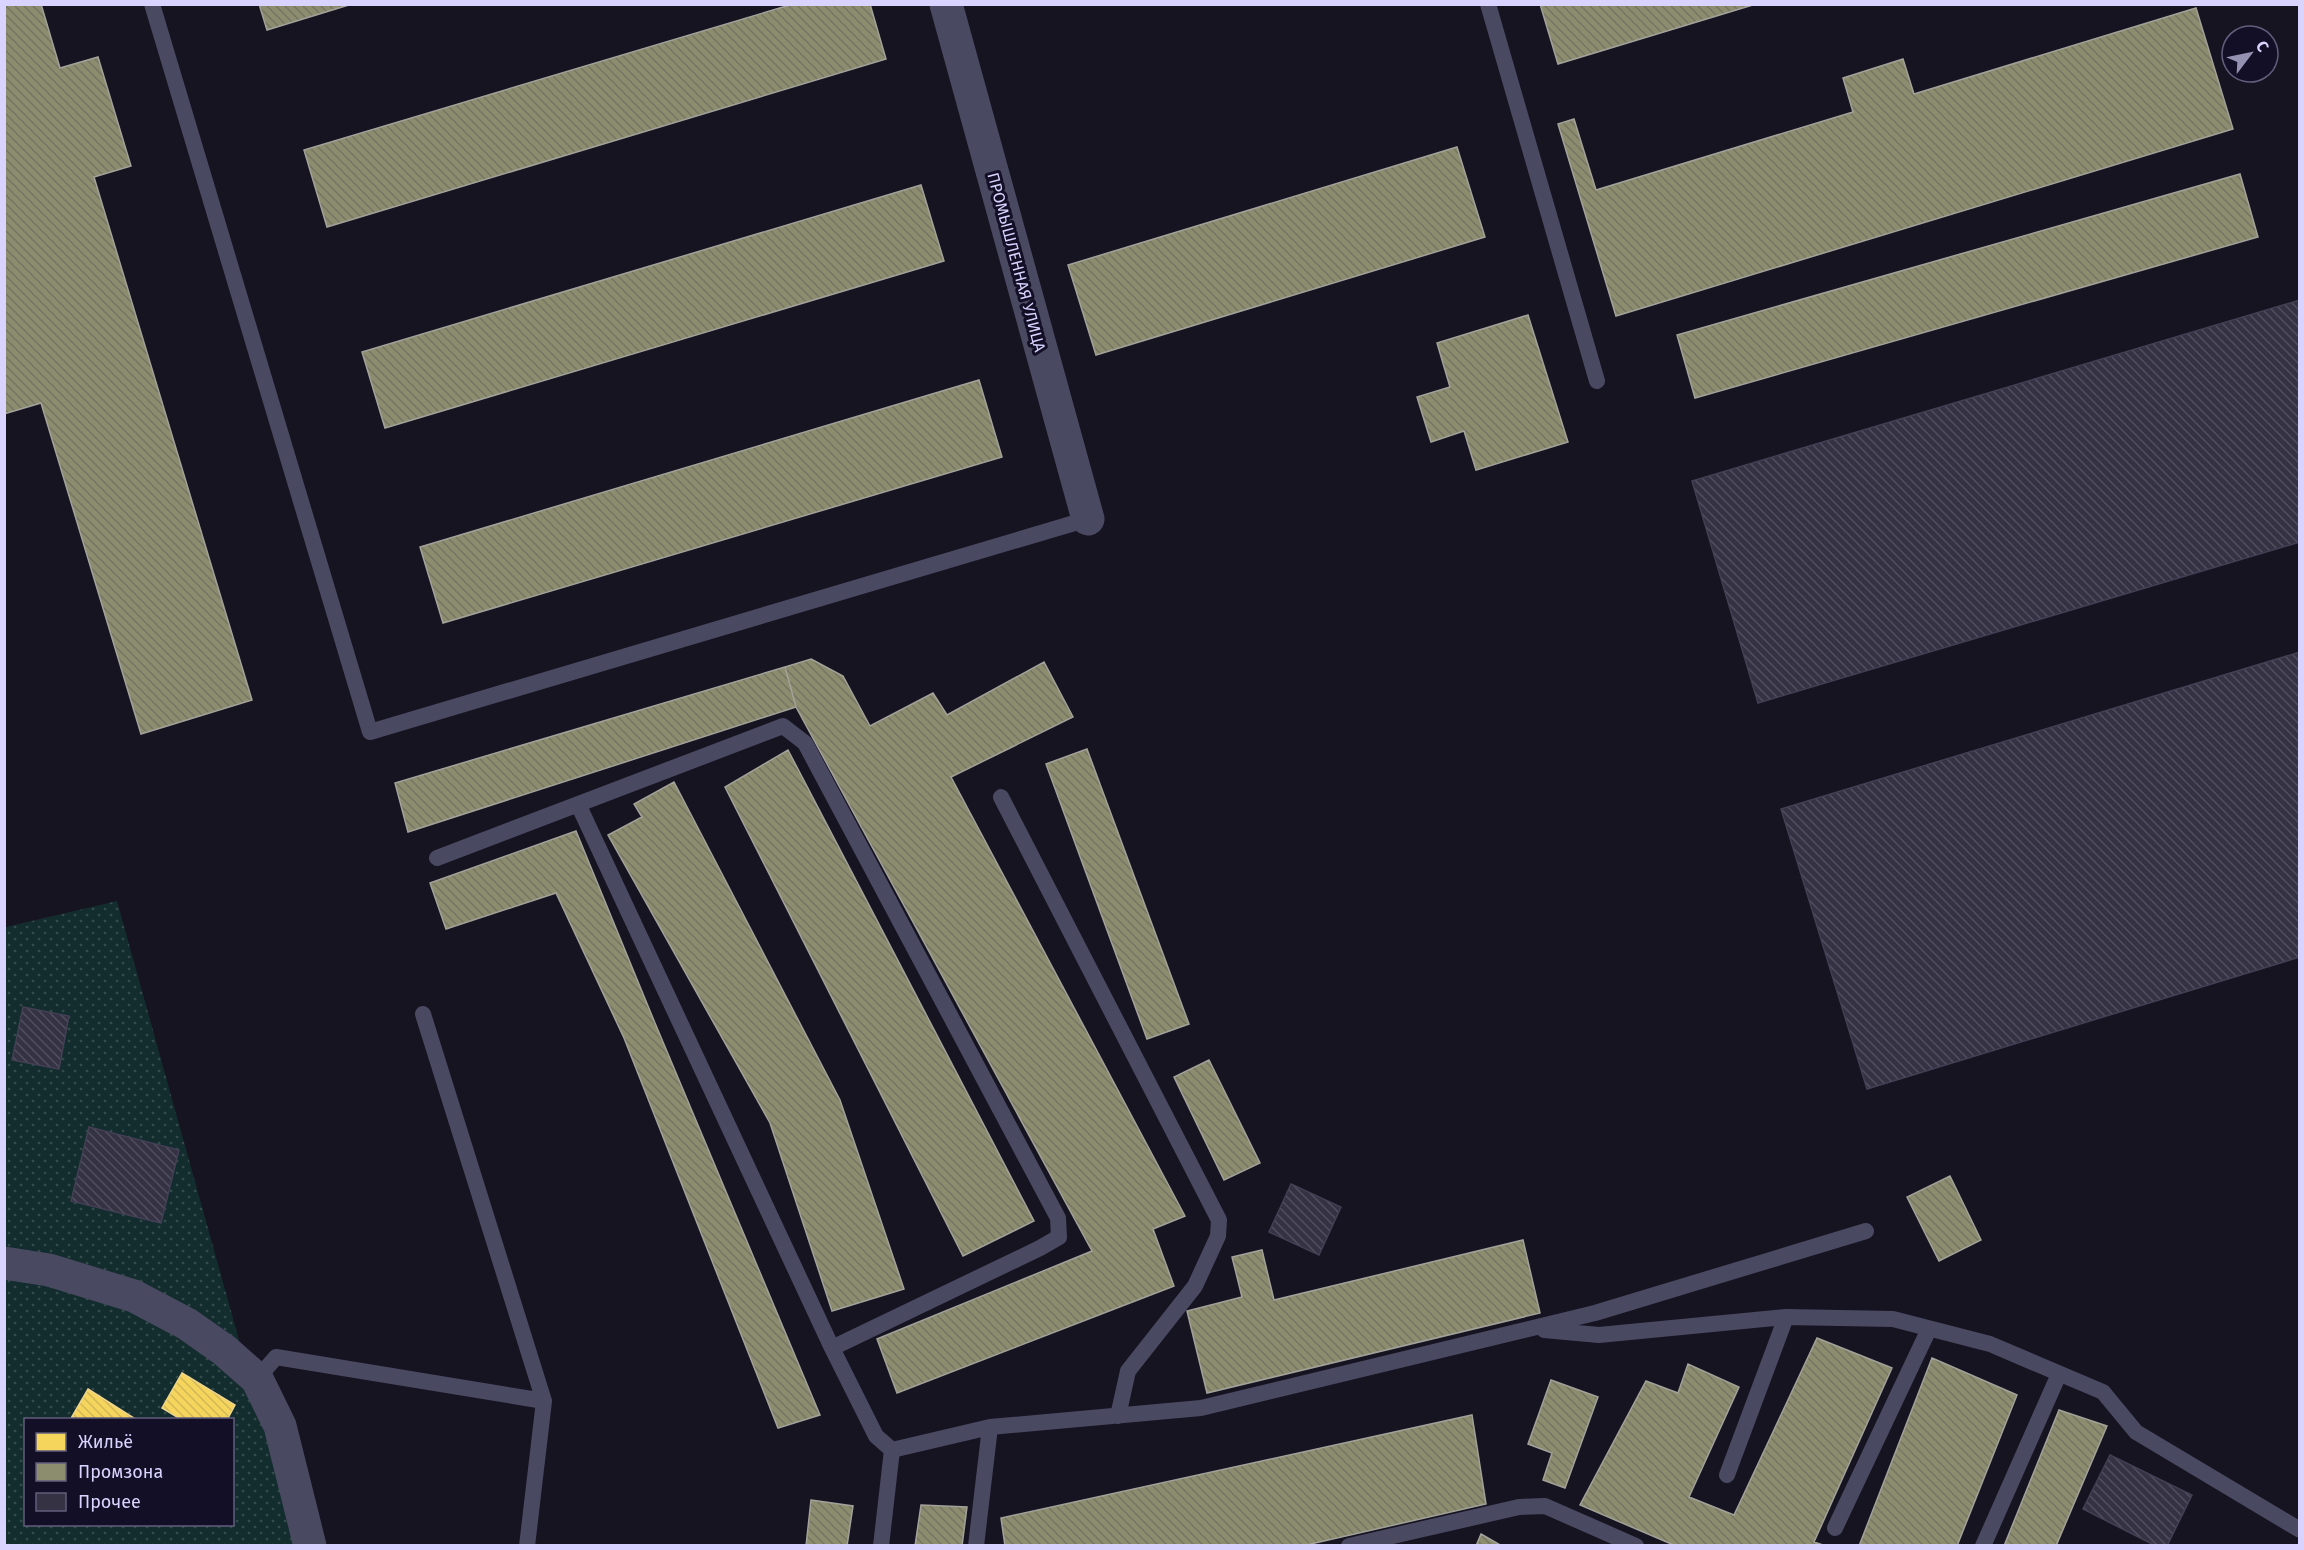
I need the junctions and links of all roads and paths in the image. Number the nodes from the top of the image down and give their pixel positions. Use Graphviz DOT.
graph roads {
  1 [pos="152,4"];
  2 [pos="946,4"];
  3 [pos="1488,4"];
  4 [pos="1597,381"];
  5 [pos="1088,519"];
  6 [pos="1001,797"];
  7 [pos="578,804"];
  8 [pos="437,858"];
  9 [pos="423,1014"];
  10 [pos="1866,1231"];
  11 [pos="4,1263"];
  12 [pos="1786,1317"];
  13 [pos="1532,1329"];
  14 [pos="1929,1329"];
  15 [pos="832,1348"];
  16 [pos="2059,1374"];
  17 [pos="256,1379"];
  18 [pos="544,1401"];
  19 [pos="1118,1416"];
  20 [pos="990,1427"];
  21 [pos="892,1450"];
  22 [pos="1727,1475"];
  23 [pos="1835,1528"];
  24 [pos="2300,1530"];
  25 [pos="1628,1544"];
  26 [pos="310,1545"];
  27 [pos="527,1545"];
  28 [pos="881,1545"];
  29 [pos="976,1545"];
  30 [pos="1349,1545"];
  31 [pos="1983,1545"];
  1 -- 5 [label="lane"];
  2 -- 5 [label="street, ПРОМЫШЛЕННАЯ УЛИЦА"];
  3 -- 4 [label="lane"];
  6 -- 19 [label="lane"];
  7 -- 8 [label="lane"];
  7 -- 15 [label="lane"];
  7 -- 15 [label="lane"];
  9 -- 18 [label="lane"];
  10 -- 13 [label="lane"];
  11 -- 17 [label="street"];
  12 -- 13 [label="lane"];
  12 -- 14 [label="lane"];
  12 -- 22 [label="lane"];
  13 -- 19 [label="lane"];
  14 -- 16 [label="lane"];
  14 -- 23 [label="lane"];
  15 -- 21 [label="lane"];
  16 -- 24 [label="lane"];
  16 -- 31 [label="lane"];
  17 -- 18 [label="lane"];
  17 -- 26 [label="street"];
  18 -- 27 [label="lane"];
  19 -- 20 [label="lane"];
  20 -- 21 [label="lane"];
  20 -- 29 [label="lane"];
  21 -- 28 [label="lane"];
  25 -- 30 [label="lane"];
}
